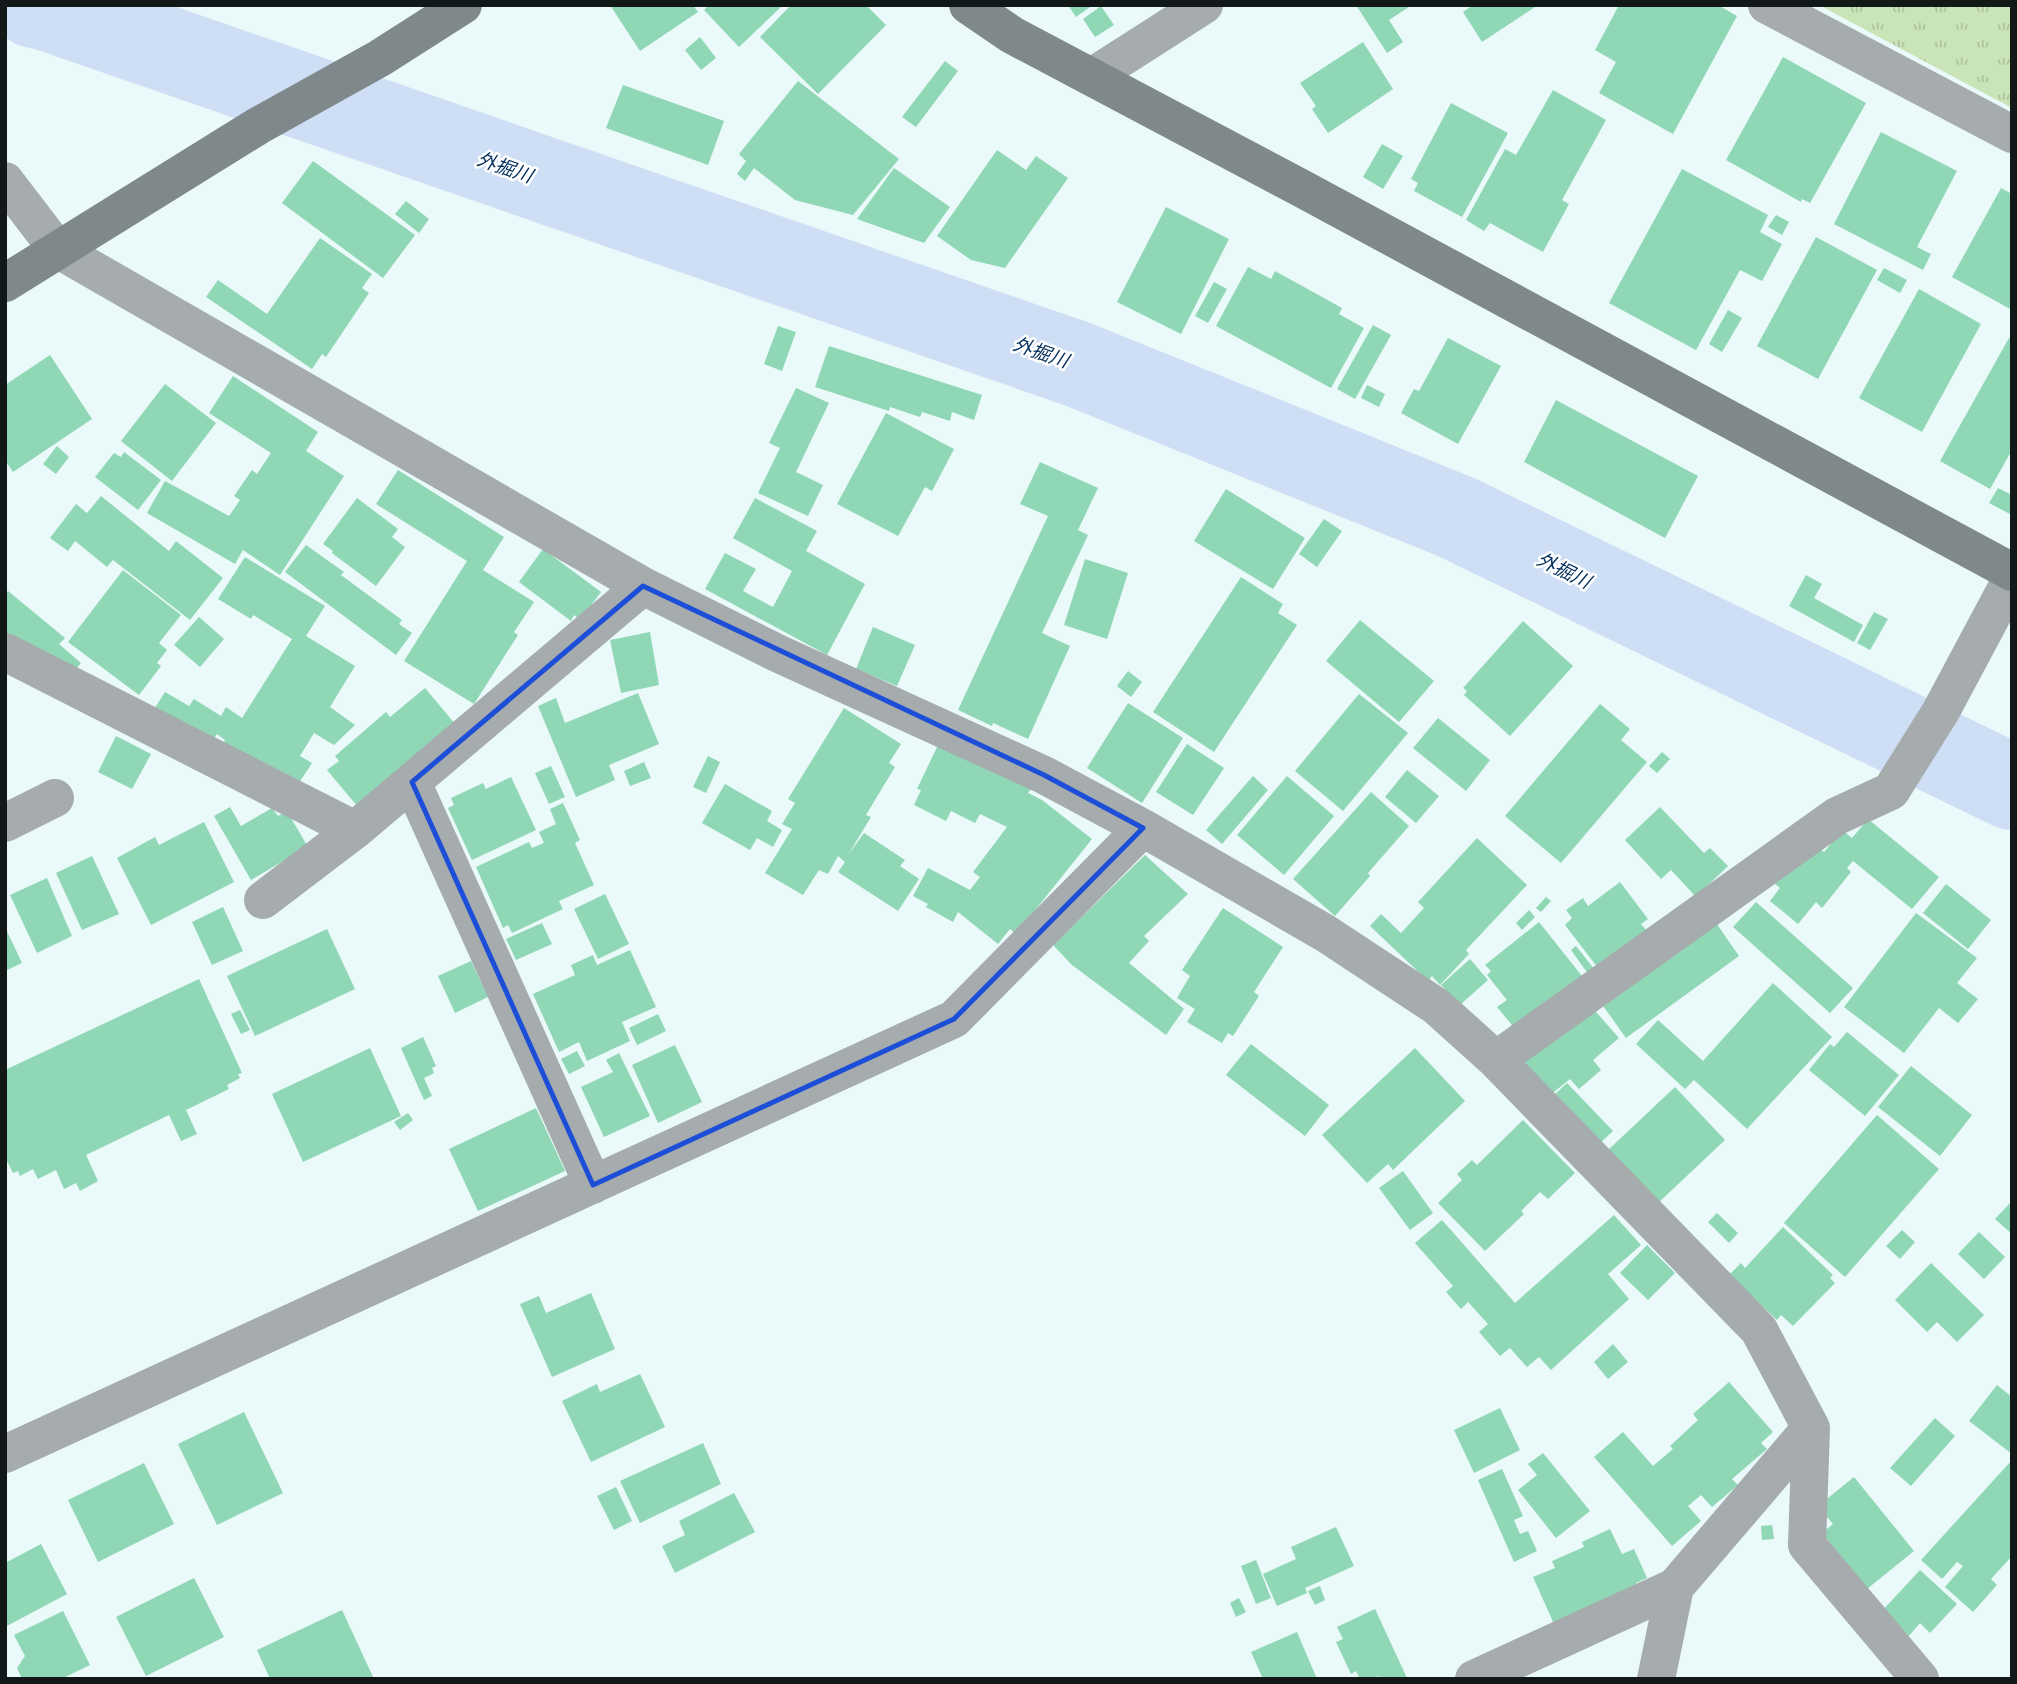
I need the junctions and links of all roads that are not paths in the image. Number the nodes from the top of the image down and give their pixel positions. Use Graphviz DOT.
graph roads {
  1 [pos="463,5"];
  2 [pos="968,5"];
  3 [pos="1205,5"];
  4 [pos="1767,5"];
  5 [pos="1093,76"];
  6 [pos="2012,134"];
  7 [pos="5,181"];
  8 [pos="57,249"];
  9 [pos="5,283"];
  10 [pos="2012,572"];
  11 [pos="2012,578"];
  12 [pos="643,586"];
  13 [pos="5,652"];
  14 [pos="412,782"];
  15 [pos="55,798"];
  16 [pos="5,823"];
  17 [pos="1143,828"];
  18 [pos="355,830"];
  19 [pos="263,900"];
  20 [pos="1496,1060"];
  21 [pos="593,1185"];
  22 [pos="1811,1428"];
  23 [pos="5,1454"];
  24 [pos="1675,1587"];
  25 [pos="1474,1679"];
  26 [pos="1656,1679"];
  27 [pos="1920,1679"];
  1 -- 8 [label="street"];
  2 -- 5 [label="street"];
  3 -- 5 [label="street"];
  4 -- 6 [label="street"];
  5 -- 10 [label="street"];
  7 -- 8 [label="street"];
  8 -- 9 [label="street"];
  8 -- 12 [label="street"];
  11 -- 20 [label="street"];
  12 -- 14 [label="street"];
  12 -- 17 [label="street"];
  13 -- 18 [label="street"];
  14 -- 18 [label="street"];
  14 -- 21 [label="street"];
  15 -- 16 [label="street"];
  17 -- 20 [label="street"];
  17 -- 21 [label="street"];
  18 -- 19 [label="street"];
  20 -- 22 [label="street"];
  21 -- 23 [label="street"];
  22 -- 24 [label="street"];
  22 -- 27 [label="street"];
  24 -- 25 [label="street"];
  24 -- 26 [label="street"];
}
